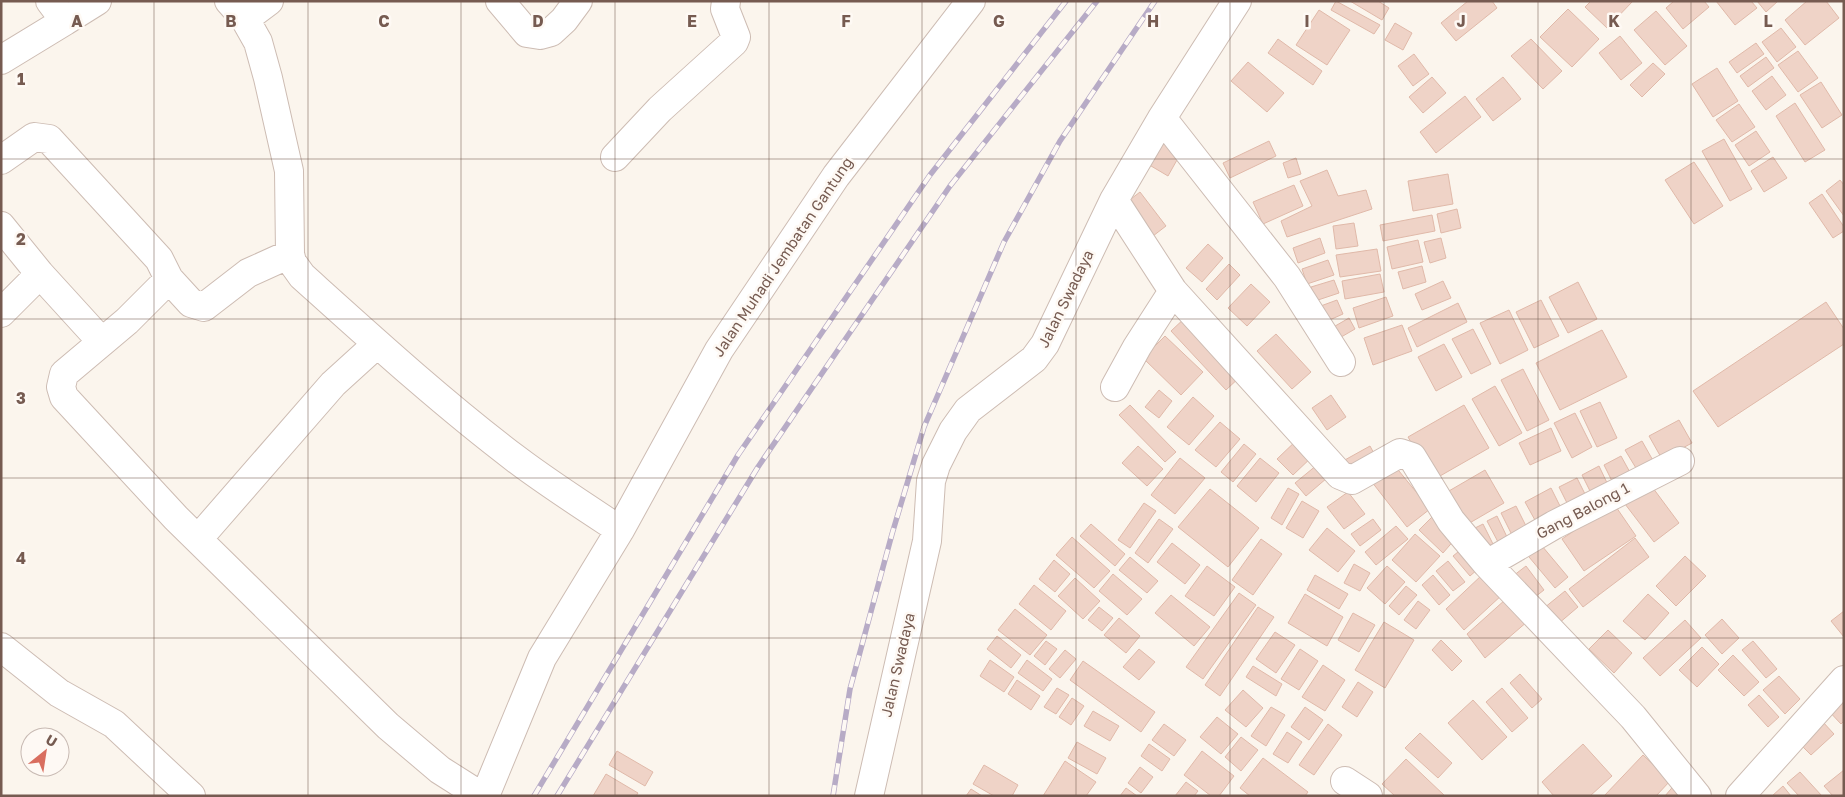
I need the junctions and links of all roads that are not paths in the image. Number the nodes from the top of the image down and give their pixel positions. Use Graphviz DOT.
graph roads {
  1 [pos="97,1"];
  2 [pos="269,1"];
  3 [pos="500,1"];
  4 [pos="578,1"];
  5 [pos="726,1"];
  6 [pos="971,1"];
  7 [pos="1237,1"];
  8 [pos="237,10"];
  9 [pos="58,11"];
  10 [pos="1,60"];
  11 [pos="1162,118"];
  12 [pos="615,157"];
  13 [pos="1,160"];
  14 [pos="1114,200"];
  15 [pos="1,226"];
  16 [pos="290,254"];
  17 [pos="40,274"];
  18 [pos="169,279"];
  19 [pos="1173,291"];
  20 [pos="1,313"];
  21 [pos="102,342"];
  22 [pos="377,344"];
  23 [pos="1341,362"];
  24 [pos="1116,387"];
  25 [pos="1680,461"];
  26 [pos="620,530"];
  27 [pos="198,539"];
  28 [pos="1487,564"];
  29 [pos="2,649"];
  30 [pos="1844,680"];
  31 [pos="1345,781"];
  32 [pos="191,796"];
  33 [pos="483,796"];
  34 [pos="868,796"];
  35 [pos="1368,796"];
  36 [pos="1697,796"];
  37 [pos="1740,796"];
  1 -- 9 [label="street"];
  2 -- 8 [label="street"];
  3 -- 4 [label="street"];
  5 -- 12 [label="street"];
  6 -- 26 [label="street, Jalan Muhadi Jembatan Gantung"];
  7 -- 11 [label="street, Jalan Swadaya"];
  8 -- 16 [label="street"];
  9 -- 10 [label="street"];
  11 -- 14 [label="street, Jalan Swadaya"];
  11 -- 23 [label="street"];
  13 -- 18 [label="street"];
  14 -- 19 [label="street"];
  14 -- 34 [label="street, Jalan Swadaya"];
  15 -- 17 [label="street"];
  16 -- 18 [label="street"];
  16 -- 22 [label="street"];
  17 -- 20 [label="street"];
  17 -- 21 [label="street"];
  18 -- 21 [label="street"];
  19 -- 24 [label="street"];
  19 -- 28 [label="street"];
  21 -- 27 [label="street"];
  22 -- 26 [label="street"];
  22 -- 27 [label="street"];
  25 -- 28 [label="street, Gang Balong 1"];
  26 -- 33 [label="street, Jalan Muhadi Jembatan Gantung"];
  27 -- 33 [label="street"];
  28 -- 36 [label="street"];
  29 -- 32 [label="street"];
  30 -- 37 [label="street"];
  31 -- 35 [label="street"];
}
